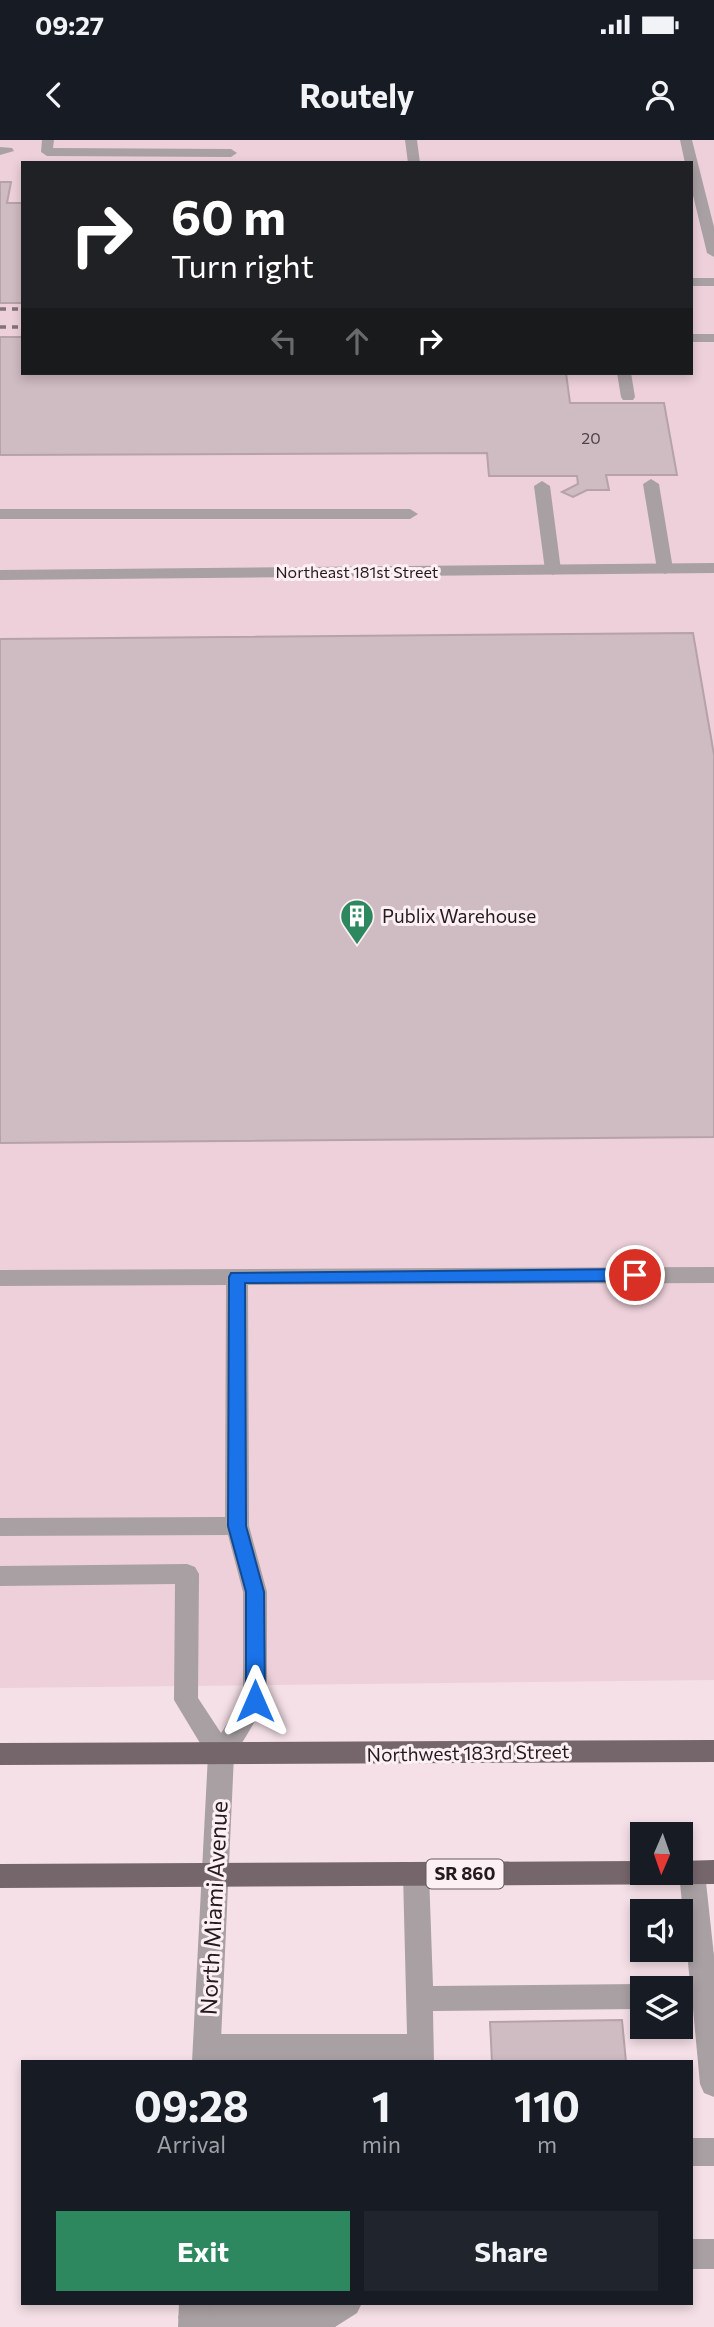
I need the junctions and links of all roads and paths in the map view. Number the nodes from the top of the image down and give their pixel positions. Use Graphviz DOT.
graph roads {
  1 [pos="48,140"];
  2 [pos="411,140"];
  3 [pos="686,140"];
  4 [pos="230,153"];
  5 [pos="414,161"];
  6 [pos="691,161"];
  7 [pos="693,168"];
  8 [pos="714,253"];
  9 [pos="693,282"];
  10 [pos="714,282"];
  11 [pos="693,338"];
  12 [pos="714,338"];
  13 [pos="624,375"];
  14 [pos="628,397"];
  15 [pos="651,484"];
  16 [pos="542,485"];
  17 [pos="0,514"];
  18 [pos="410,514"];
  19 [pos="714,568"];
  20 [pos="665,569"];
  21 [pos="553,570"];
  22 [pos="0,575"];
  23 [pos="714,1275"];
  24 [pos="237,1277"];
  25 [pos="0,1278"];
  26 [pos="237,1526"];
  27 [pos="0,1527"];
  28 [pos="0,1576"];
  29 [pos="714,1751"];
  30 [pos="0,1755"];
  31 [pos="221,1755"];
  32 [pos="703,1872"];
  33 [pos="416,1874"];
  34 [pos="0,1876"];
  35 [pos="215,1876"];
  36 [pos="693,1996"];
  37 [pos="630,1997"];
  38 [pos="420,1999"];
  39 [pos="207,2054"];
  40 [pos="421,2054"];
  41 [pos="714,2084"];
  42 [pos="714,2151"];
  43 [pos="693,2152"];
  44 [pos="693,2254"];
  45 [pos="714,2254"];
  46 [pos="344,2305"];
  47 [pos="193,2316"];
  1 -- 4 [label="street"];
  2 -- 5 [label="street"];
  3 -- 6 [label="street"];
  7 -- 8 [label="street"];
  9 -- 10 [label="street"];
  11 -- 12 [label="street"];
  13 -- 14 [label="street"];
  15 -- 20 [label="street"];
  16 -- 21 [label="street"];
  17 -- 18 [label="street"];
  19 -- 20 [label="street, Northeast 181st Street"];
  20 -- 21 [label="street, Northeast 181st Street"];
  21 -- 22 [label="street, Northeast 181st Street"];
  23 -- 24 [label="street"];
  24 -- 25 [label="street"];
  24 -- 26 [label="street"];
  26 -- 27 [label="street"];
  26 -- 31 [label="street"];
  28 -- 31 [label="street"];
  29 -- 31 [label="main road, Northwest 183rd Street"];
  30 -- 31 [label="main road, Northwest 183rd Street"];
  31 -- 35 [label="street, North Miami Avenue"];
  32 -- 33 [label="main road, SR 860"];
  32 -- 36 [label="street"];
  33 -- 35 [label="main road, SR 860"];
  33 -- 38 [label="street"];
  34 -- 35 [label="main road, SR 860"];
  35 -- 39 [label="street, North Miami Avenue"];
  36 -- 41 [label="street"];
  37 -- 38 [label="street"];
  38 -- 40 [label="street"];
  39 -- 40 [label="street"];
  42 -- 43 [label="street"];
  44 -- 45 [label="street"];
  46 -- 47 [label="street"];
}
